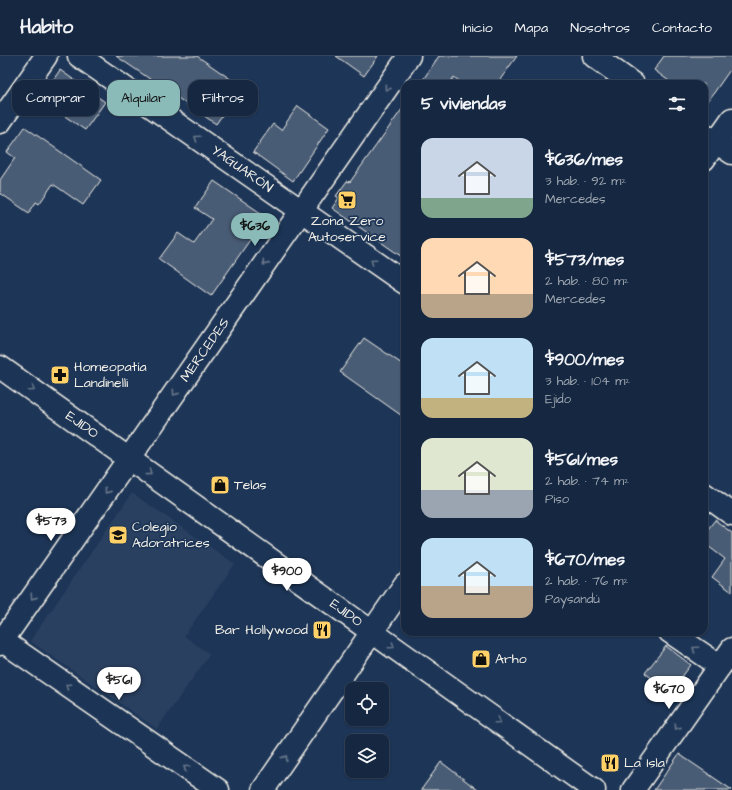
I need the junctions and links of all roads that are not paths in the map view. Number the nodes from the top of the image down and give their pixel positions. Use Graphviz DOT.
graph roads {
  1 [pos="46,56"];
  2 [pos="79,56"];
  3 [pos="409,56"];
  4 [pos="594,56"];
  5 [pos="627,80"];
  6 [pos="732,119"];
  7 [pos="0,122"];
  8 [pos="714,147"];
  9 [pos="301,210"];
  10 [pos="401,280"];
  11 [pos="0,366"];
  12 [pos="129,459"];
  13 [pos="708,497"];
  14 [pos="732,514"];
  15 [pos="401,590"];
  16 [pos="372,632"];
  17 [pos="679,636"];
  18 [pos="1,641"];
  19 [pos="726,658"];
  20 [pos="218,790"];
  21 [pos="263,790"];
  22 [pos="594,790"];
  23 [pos="633,790"];
  1 -- 7 [label="street"];
  9 -- 2 [label="street, YAGUARÓN, one-way"];
  3 -- 9 [label="street, MERCEDES, one-way"];
  4 -- 5 [label="street"];
  6 -- 8 [label="street"];
  10 -- 9 [label="street, YAGUARÓN, one-way"];
  9 -- 12 [label="street, MERCEDES, one-way"];
  11 -- 12 [label="street, EJIDO, one-way"];
  12 -- 16 [label="street, EJIDO, one-way"];
  12 -- 18 [label="street, MERCEDES, one-way"];
  13 -- 14 [label="street"];
  15 -- 16 [label="street"];
  21 -- 16 [label="street, one-way"];
  16 -- 22 [label="street, EJIDO, one-way"];
  19 -- 17 [label="street, one-way"];
  20 -- 18 [label="street, one-way"];
  19 -- 23 [label="street, one-way"];
}
